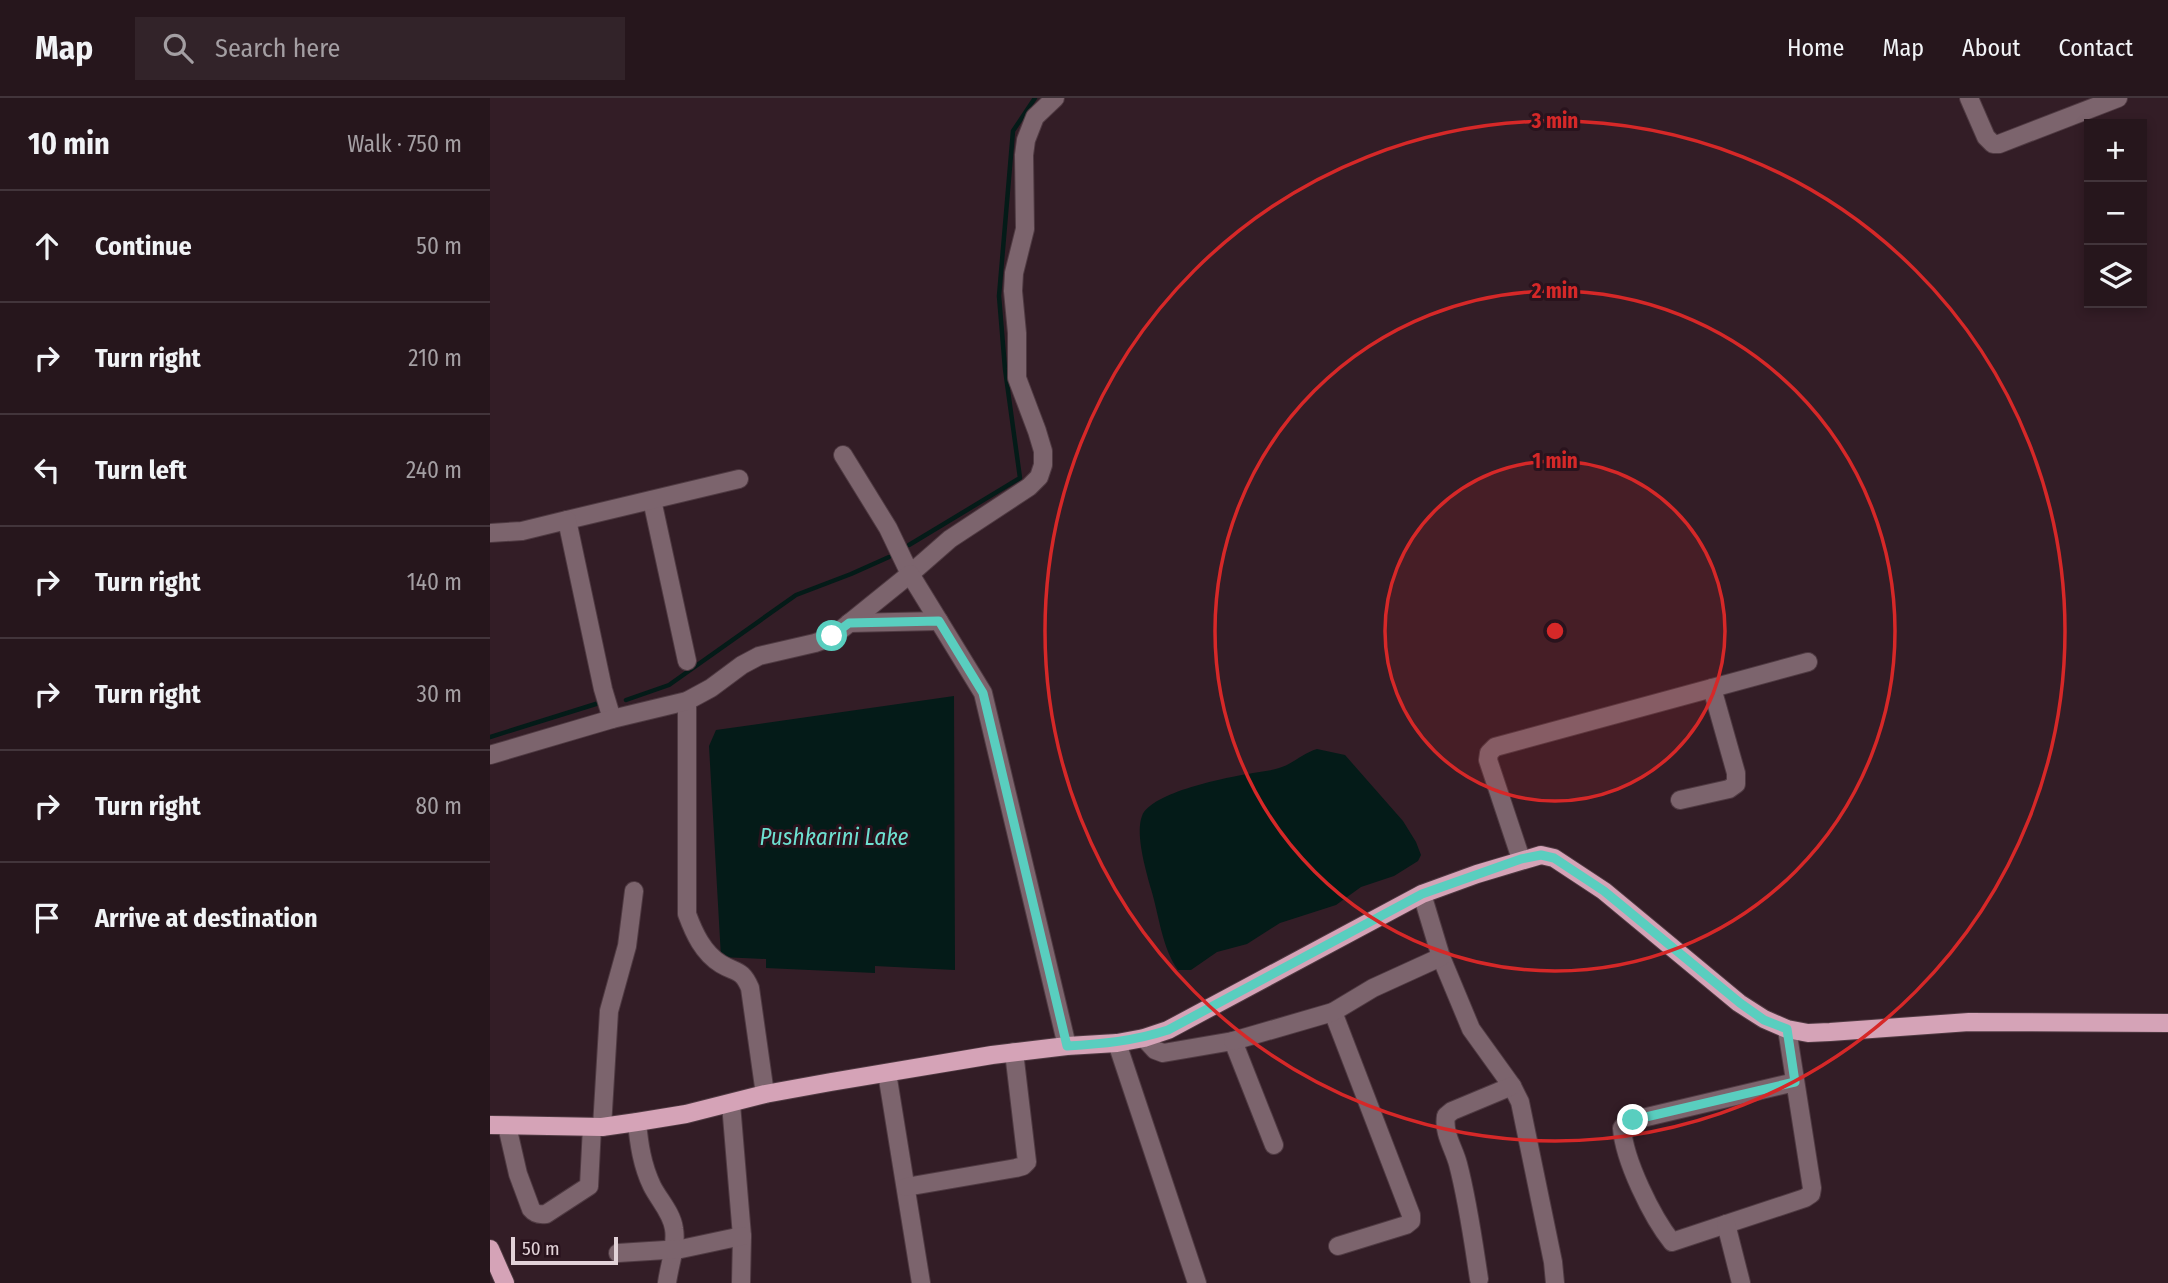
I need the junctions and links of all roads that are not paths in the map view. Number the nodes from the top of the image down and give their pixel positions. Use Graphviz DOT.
graph roads {
  1 [pos="1055,98"];
  2 [pos="1969,98"];
  3 [pos="2118,98"];
  4 [pos="843,455"];
  5 [pos="739,479"];
  6 [pos="652,500"];
  7 [pos="567,520"];
  8 [pos="490,533"];
  9 [pos="910,574"];
  10 [pos="939,621"];
  11 [pos="849,623"];
  12 [pos="687,661"];
  13 [pos="1808,662"];
  14 [pos="1712,688"];
  15 [pos="687,701"];
  16 [pos="612,719"];
  17 [pos="490,755"];
  18 [pos="1680,800"];
  19 [pos="1521,859"];
  20 [pos="634,891"];
  21 [pos="1422,894"];
  22 [pos="1440,957"];
  23 [pos="1333,1012"];
  24 [pos="2168,1023"];
  25 [pos="1787,1029"];
  26 [pos="1144,1038"];
  27 [pos="1233,1041"];
  28 [pos="1117,1043"];
  29 [pos="1067,1046"];
  30 [pos="1014,1052"];
  31 [pos="887,1073"];
  32 [pos="1795,1082"];
  33 [pos="1513,1086"];
  34 [pos="765,1094"];
  35 [pos="732,1104"];
  36 [pos="637,1122"];
  37 [pos="498,1125"];
  38 [pos="597,1127"];
  39 [pos="1274,1145"];
  40 [pos="906,1187"];
  41 [pos="1726,1224"];
  42 [pos="742,1236"];
  43 [pos="1338,1246"];
  44 [pos="490,1249"];
  45 [pos="672,1250"];
  46 [pos="618,1253"];
  47 [pos="1479,1279"];
  48 [pos="505,1283"];
  49 [pos="667,1283"];
  50 [pos="741,1283"];
  51 [pos="921,1283"];
  52 [pos="1197,1283"];
  53 [pos="1555,1283"];
  54 [pos="1741,1283"];
  1 -- 9 [label="street"];
  2 -- 3 [label="street"];
  4 -- 9 [label="street"];
  5 -- 6 [label="street"];
  6 -- 7 [label="street"];
  6 -- 12 [label="street"];
  7 -- 8 [label="street"];
  7 -- 16 [label="street"];
  9 -- 10 [label="street"];
  9 -- 11 [label="street"];
  10 -- 11 [label="street"];
  10 -- 29 [label="street"];
  11 -- 15 [label="street"];
  13 -- 14 [label="street"];
  14 -- 18 [label="street"];
  14 -- 19 [label="street"];
  15 -- 16 [label="street"];
  15 -- 34 [label="street"];
  16 -- 17 [label="street"];
  19 -- 21 [label="main road"];
  19 -- 25 [label="main road"];
  20 -- 38 [label="street"];
  21 -- 22 [label="street"];
  21 -- 26 [label="main road"];
  22 -- 23 [label="street"];
  22 -- 33 [label="street"];
  23 -- 27 [label="street"];
  23 -- 43 [label="street"];
  24 -- 25 [label="main road"];
  25 -- 32 [label="street"];
  26 -- 27 [label="street"];
  26 -- 28 [label="main road"];
  27 -- 39 [label="street"];
  28 -- 29 [label="main road"];
  28 -- 52 [label="street"];
  29 -- 30 [label="main road"];
  30 -- 31 [label="main road"];
  30 -- 40 [label="street"];
  31 -- 34 [label="main road"];
  31 -- 40 [label="street"];
  32 -- 41 [label="street"];
  32 -- 41 [label="street"];
  33 -- 47 [label="street"];
  33 -- 53 [label="street"];
  34 -- 35 [label="main road"];
  35 -- 36 [label="main road"];
  35 -- 42 [label="street"];
  36 -- 38 [label="main road"];
  36 -- 45 [label="street"];
  37 -- 38 [label="main road"];
  37 -- 38 [label="street"];
  40 -- 51 [label="street"];
  41 -- 54 [label="street"];
  42 -- 45 [label="street"];
  42 -- 50 [label="street"];
  44 -- 48 [label="main road"];
  45 -- 46 [label="street"];
  45 -- 49 [label="street"];
}
